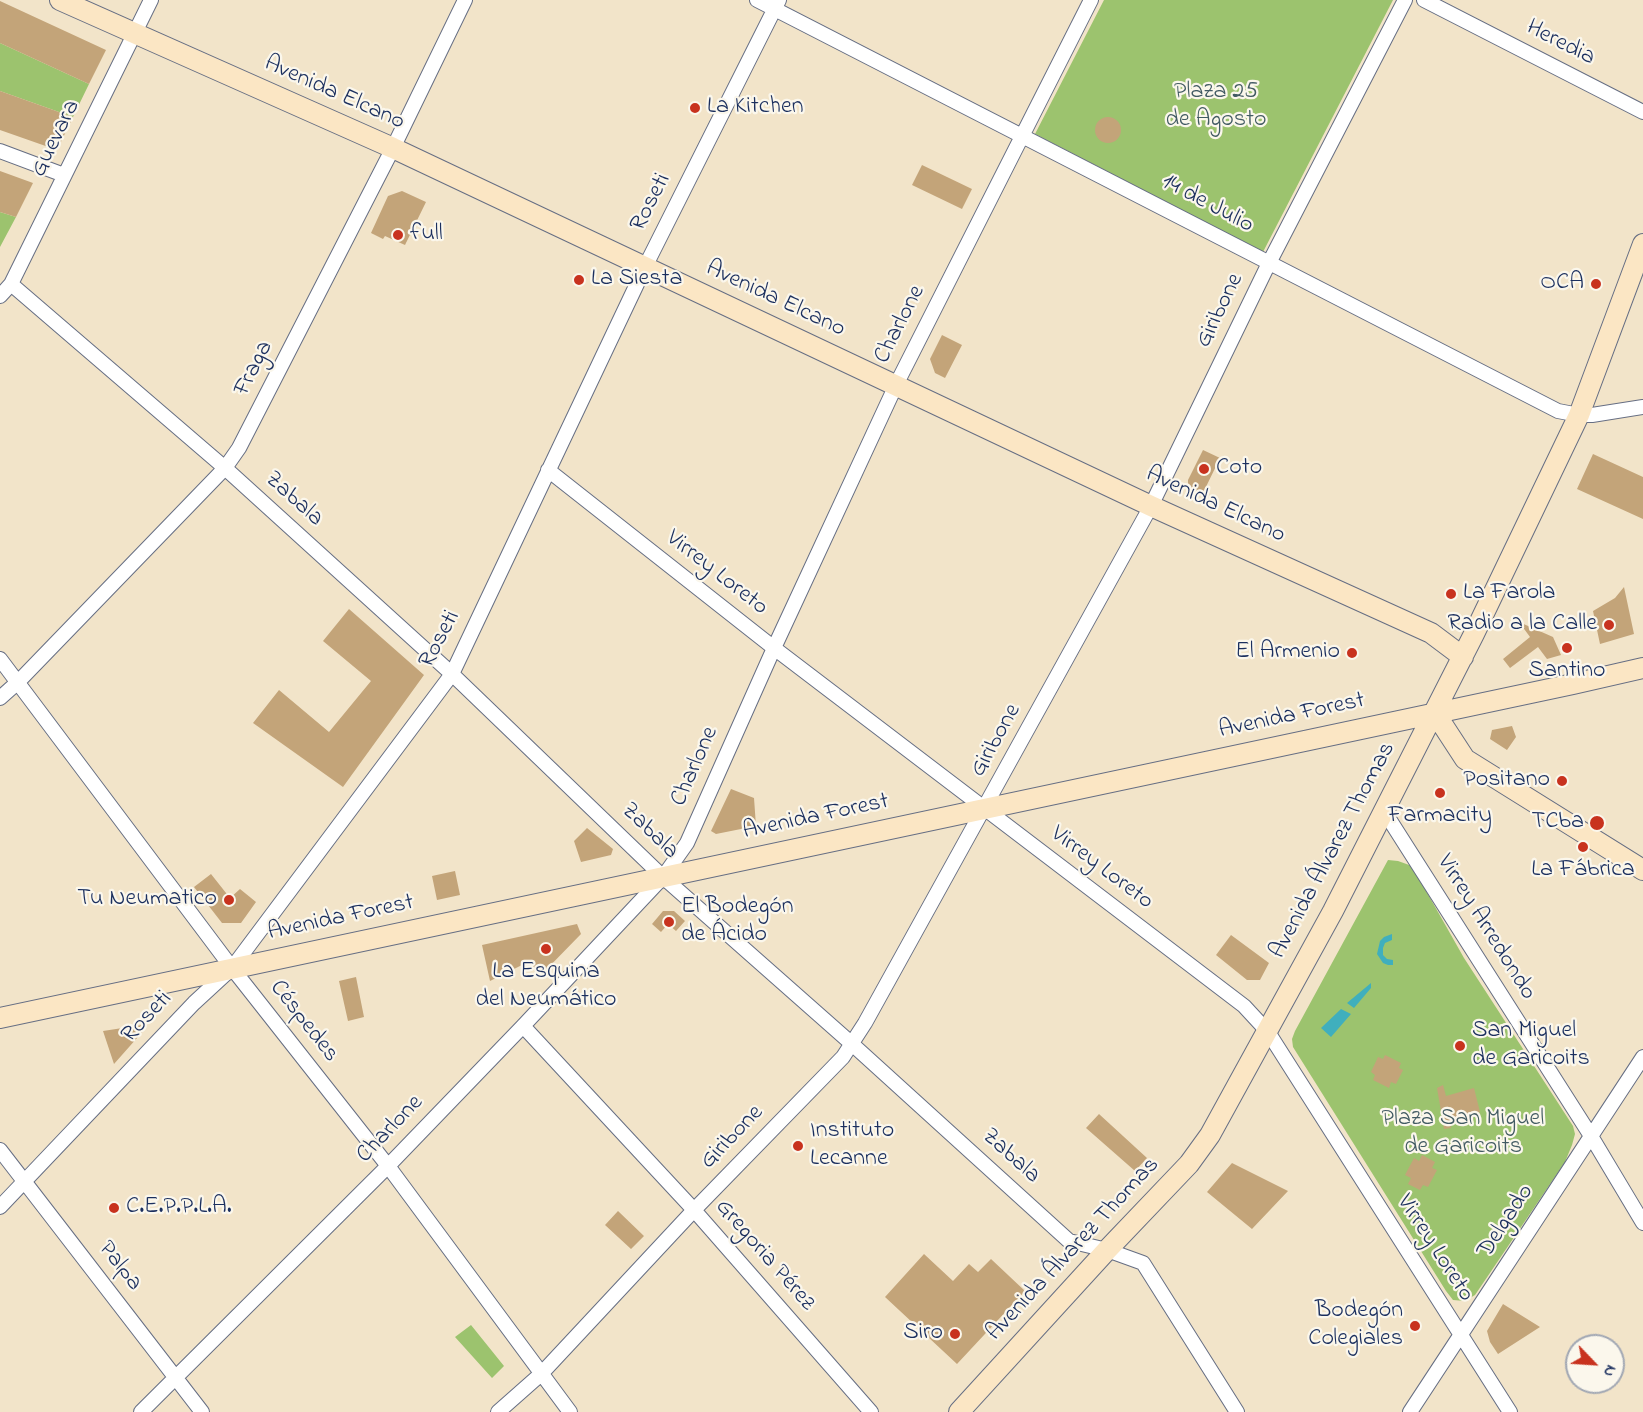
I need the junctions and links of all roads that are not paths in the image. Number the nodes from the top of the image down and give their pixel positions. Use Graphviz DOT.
graph roads {
  1 [pos="60,0"];
  2 [pos="151,0"];
  3 [pos="465,0"];
  4 [pos="757,0"];
  5 [pos="1091,0"];
  6 [pos="1405,0"];
  7 [pos="1425,0"];
  8 [pos="777,4"];
  9 [pos="135,32"];
  10 [pos="1643,112"];
  11 [pos="1023,136"];
  12 [pos="393,148"];
  13 [pos="0,151"];
  14 [pos="64,175"];
  15 [pos="1643,244"];
  16 [pos="1269,263"];
  17 [pos="645,267"];
  18 [pos="11,284"];
  19 [pos="0,297"];
  20 [pos="896,385"];
  21 [pos="1643,406"];
  22 [pos="1579,415"];
  23 [pos="225,468"];
  24 [pos="548,470"];
  25 [pos="1151,506"];
  26 [pos="774,648"];
  27 [pos="1463,657"];
  28 [pos="0,659"];
  29 [pos="1643,668"];
  30 [pos="452,674"];
  31 [pos="18,682"];
  32 [pos="0,698"];
  33 [pos="1435,713"];
  34 [pos="985,809"];
  35 [pos="1384,811"];
  36 [pos="1643,870"];
  37 [pos="663,877"];
  38 [pos="232,968"];
  39 [pos="0,1018"];
  40 [pos="523,1026"];
  41 [pos="1268,1032"];
  42 [pos="852,1044"];
  43 [pos="1643,1057"];
  44 [pos="1591,1136"];
  45 [pos="0,1150"];
  46 [pos="388,1166"];
  47 [pos="24,1182"];
  48 [pos="0,1207"];
  49 [pos="694,1210"];
  50 [pos="1643,1223"];
  51 [pos="1107,1250"];
  52 [pos="1461,1334"];
  53 [pos="540,1374"];
  54 [pos="176,1377"];
  55 [pos="141,1412"];
  56 [pos="202,1412"];
  57 [pos="498,1412"];
  58 [pos="570,1412"];
  59 [pos="871,1412"];
  60 [pos="959,1412"];
  61 [pos="1237,1412"];
  62 [pos="1410,1412"];
  63 [pos="1510,1412"];
  1 -- 9 [label="main road, Avenida Elcano"];
  2 -- 9 [label="street, Guevara"];
  3 -- 12 [label="street, Fraga"];
  4 -- 8 [label="street, 14 de Julio"];
  5 -- 11 [label="street, Charlone"];
  6 -- 16 [label="street, Giribone"];
  7 -- 10 [label="street, Heredia"];
  8 -- 11 [label="street, 14 de Julio"];
  8 -- 17 [label="street, Roseti"];
  9 -- 12 [label="main road, Avenida Elcano"];
  9 -- 14 [label="street, Guevara"];
  11 -- 16 [label="street, 14 de Julio"];
  11 -- 20 [label="street, Charlone"];
  12 -- 17 [label="main road, Avenida Elcano"];
  12 -- 23 [label="street, Fraga"];
  13 -- 14 [label="street"];
  14 -- 18 [label="street, Guevara"];
  15 -- 22 [label="main road, Avenida Álvarez Thomas"];
  16 -- 22 [label="street, 14 de Julio"];
  16 -- 25 [label="street, Giribone"];
  17 -- 20 [label="main road, Avenida Elcano"];
  17 -- 24 [label="street, Roseti"];
  18 -- 19 [label="street, Guevara"];
  18 -- 23 [label="street, Zabala"];
  20 -- 25 [label="main road, Avenida Elcano"];
  20 -- 26 [label="street, Charlone"];
  21 -- 22 [label="street, 14 de Julio"];
  22 -- 27 [label="main road, Avenida Álvarez Thomas"];
  23 -- 30 [label="street, Zabala"];
  23 -- 31 [label="street, Fraga"];
  24 -- 26 [label="street, Virrey Loreto"];
  24 -- 30 [label="street, Roseti"];
  25 -- 27 [label="main road, Avenida Elcano"];
  25 -- 34 [label="street, Giribone"];
  26 -- 34 [label="street, Virrey Loreto"];
  26 -- 37 [label="street, Charlone"];
  27 -- 33 [label="main road, Avenida Álvarez Thomas"];
  28 -- 31 [label="street, Céspedes"];
  29 -- 33 [label="main road, Avenida Forest"];
  30 -- 37 [label="street, Zabala"];
  30 -- 38 [label="street, Roseti"];
  31 -- 32 [label="street, Fraga"];
  31 -- 38 [label="street, Céspedes"];
  33 -- 34 [label="main road, Avenida Forest"];
  33 -- 35 [label="main road, Avenida Álvarez Thomas"];
  33 -- 36 [label="main road"];
  34 -- 37 [label="main road, Avenida Forest"];
  34 -- 41 [label="street, Virrey Loreto"];
  34 -- 42 [label="street, Giribone"];
  35 -- 41 [label="main road, Avenida Álvarez Thomas"];
  35 -- 44 [label="street, Virrey Arredondo"];
  37 -- 38 [label="main road, Avenida Forest"];
  37 -- 40 [label="street, Charlone"];
  37 -- 42 [label="street, Zabala"];
  38 -- 39 [label="main road, Avenida Forest"];
  38 -- 46 [label="street, Céspedes"];
  38 -- 47 [label="street, Roseti"];
  40 -- 46 [label="street, Charlone"];
  40 -- 49 [label="street, Gregoria Pérez"];
  41 -- 51 [label="main road, Avenida Álvarez Thomas"];
  41 -- 52 [label="street, Virrey Loreto"];
  42 -- 49 [label="street, Giribone"];
  42 -- 51 [label="street, Zabala"];
  43 -- 44 [label="street, Delgado"];
  44 -- 50 [label="street, Virrey Arredondo"];
  44 -- 52 [label="street, Delgado"];
  45 -- 47 [label="street, Palpa"];
  46 -- 53 [label="street, Céspedes"];
  46 -- 54 [label="street, Charlone"];
  47 -- 48 [label="street, Roseti"];
  47 -- 54 [label="street, Palpa"];
  49 -- 53 [label="street, Giribone"];
  49 -- 59 [label="street, Gregoria Pérez"];
  51 -- 60 [label="main road, Avenida Álvarez Thomas"];
  51 -- 61 [label="street, Zabala"];
  52 -- 62 [label="street, Delgado"];
  52 -- 63 [label="street, Virrey Loreto"];
  53 -- 57 [label="street, Giribone"];
  53 -- 58 [label="street, Céspedes"];
  54 -- 55 [label="street, Charlone"];
  54 -- 56 [label="street, Palpa"];
}
